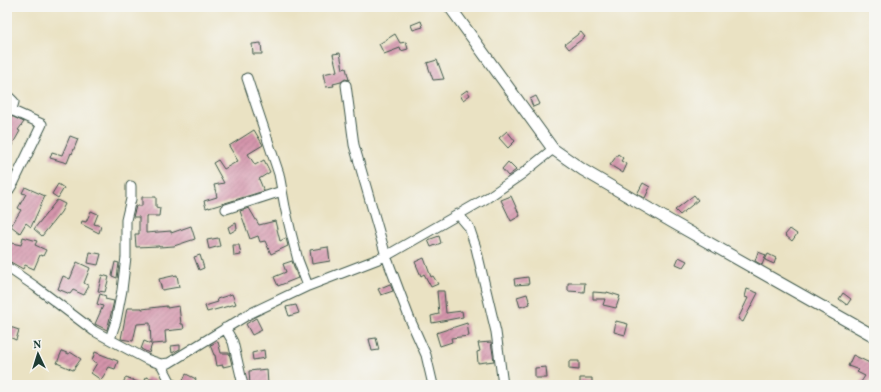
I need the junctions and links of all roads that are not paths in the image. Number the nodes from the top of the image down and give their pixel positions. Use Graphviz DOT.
graph roads {
  1 [pos="450,7"];
  2 [pos="247,78"];
  3 [pos="346,85"];
  4 [pos="7,94"];
  5 [pos="553,149"];
  6 [pos="131,186"];
  7 [pos="282,191"];
  8 [pos="7,193"];
  9 [pos="226,209"];
  10 [pos="458,214"];
  11 [pos="386,256"];
  12 [pos="7,267"];
  13 [pos="308,286"];
  14 [pos="225,328"];
  15 [pos="874,336"];
  16 [pos="110,339"];
  17 [pos="161,364"];
  18 [pos="172,385"];
  19 [pos="244,385"];
  20 [pos="433,385"];
  21 [pos="503,385"];
  1 -- 5 [label="street"];
  2 -- 7 [label="street"];
  3 -- 11 [label="street"];
  4 -- 8 [label="street"];
  5 -- 10 [label="street"];
  5 -- 15 [label="street"];
  6 -- 16 [label="street"];
  7 -- 9 [label="street"];
  7 -- 13 [label="street"];
  10 -- 11 [label="street"];
  10 -- 21 [label="street"];
  11 -- 13 [label="street"];
  11 -- 20 [label="street"];
  12 -- 16 [label="street"];
  13 -- 14 [label="street"];
  14 -- 17 [label="street"];
  14 -- 19 [label="street"];
  16 -- 17 [label="street"];
  17 -- 18 [label="street"];
}
